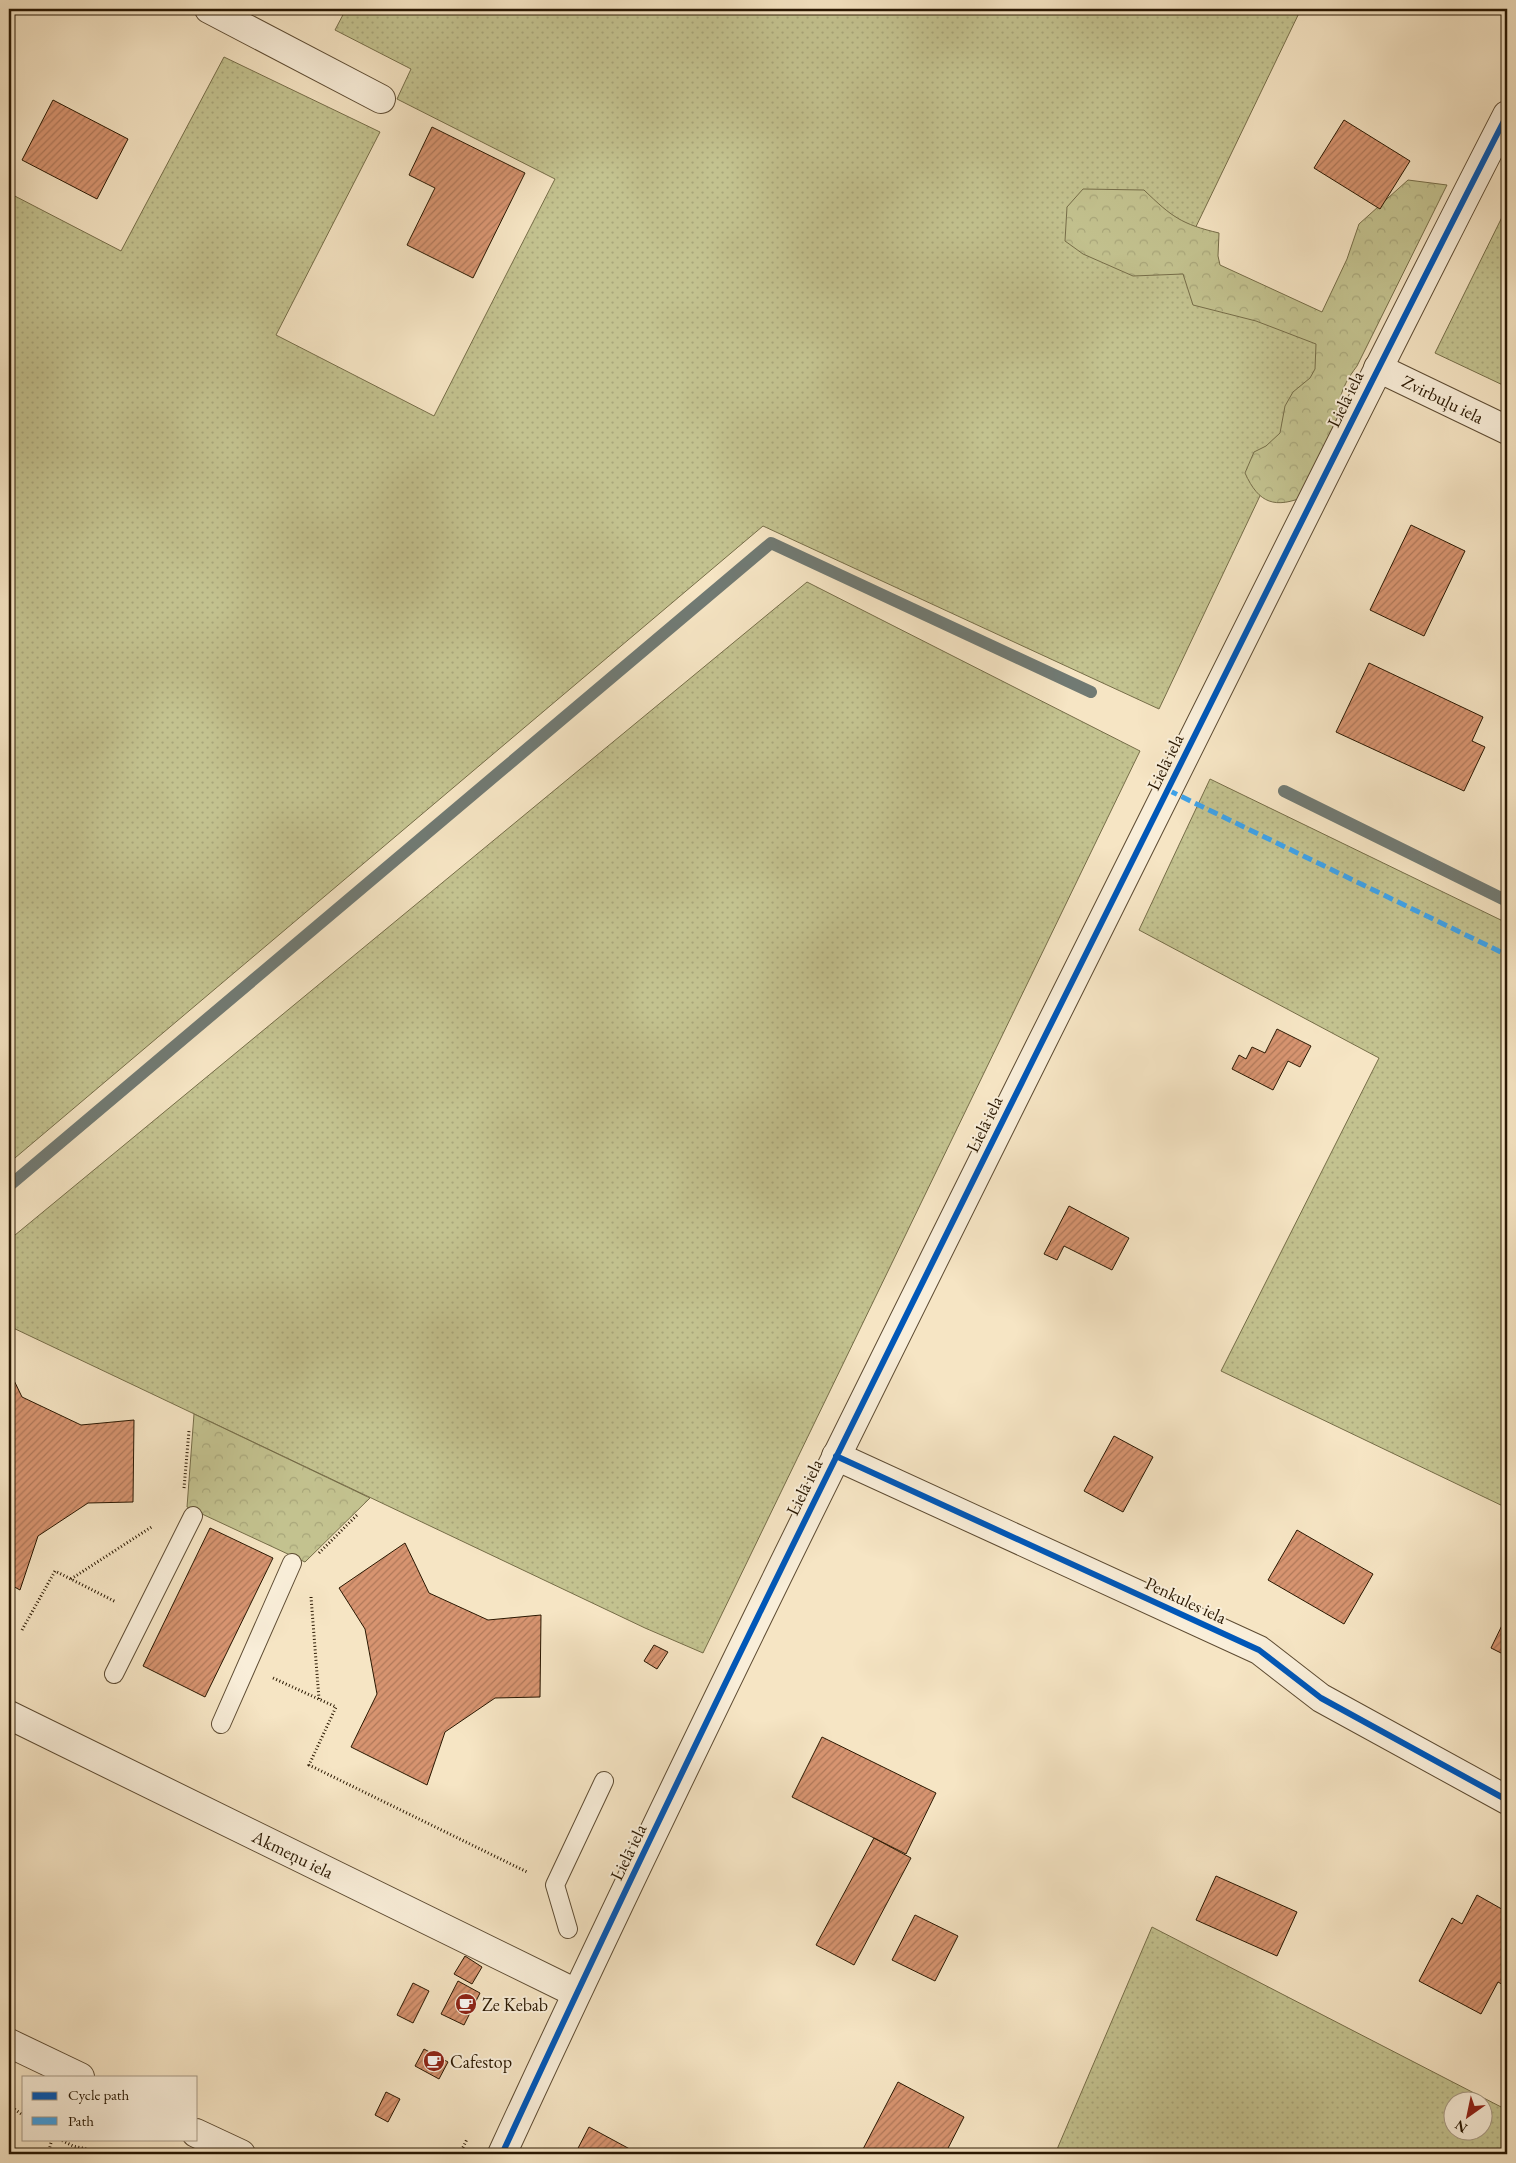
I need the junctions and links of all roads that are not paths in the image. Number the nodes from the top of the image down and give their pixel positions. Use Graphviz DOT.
graph roads {
  1 [pos="209,9"];
  2 [pos="381,99"];
  3 [pos="1507,115"];
  4 [pos="1378,368"];
  5 [pos="1507,430"];
  6 [pos="836,1456"];
  7 [pos="193,1516"];
  8 [pos="292,1563"];
  9 [pos="114,1674"];
  10 [pos="9,1715"];
  11 [pos="221,1724"];
  12 [pos="604,1781"];
  13 [pos="1507,1800"];
  14 [pos="568,1929"];
  15 [pos="576,1993"];
  16 [pos="9,2043"];
  17 [pos="78,2076"];
  18 [pos="198,2134"];
  19 [pos="241,2154"];
  20 [pos="502,2154"];
  1 -- 2 [label="street"];
  3 -- 4 [label="street, Lielā iela"];
  4 -- 5 [label="street, Zvirbuļu iela"];
  4 -- 6 [label="street, Lielā iela"];
  6 -- 13 [label="street, Penkules iela"];
  6 -- 15 [label="street, Lielā iela"];
  7 -- 9 [label="lane"];
  8 -- 11 [label="lane"];
  10 -- 15 [label="street, Akmeņu iela"];
  12 -- 14 [label="lane"];
  15 -- 20 [label="street, Lielā iela"];
  16 -- 17 [label="street"];
  18 -- 19 [label="street"];
}
